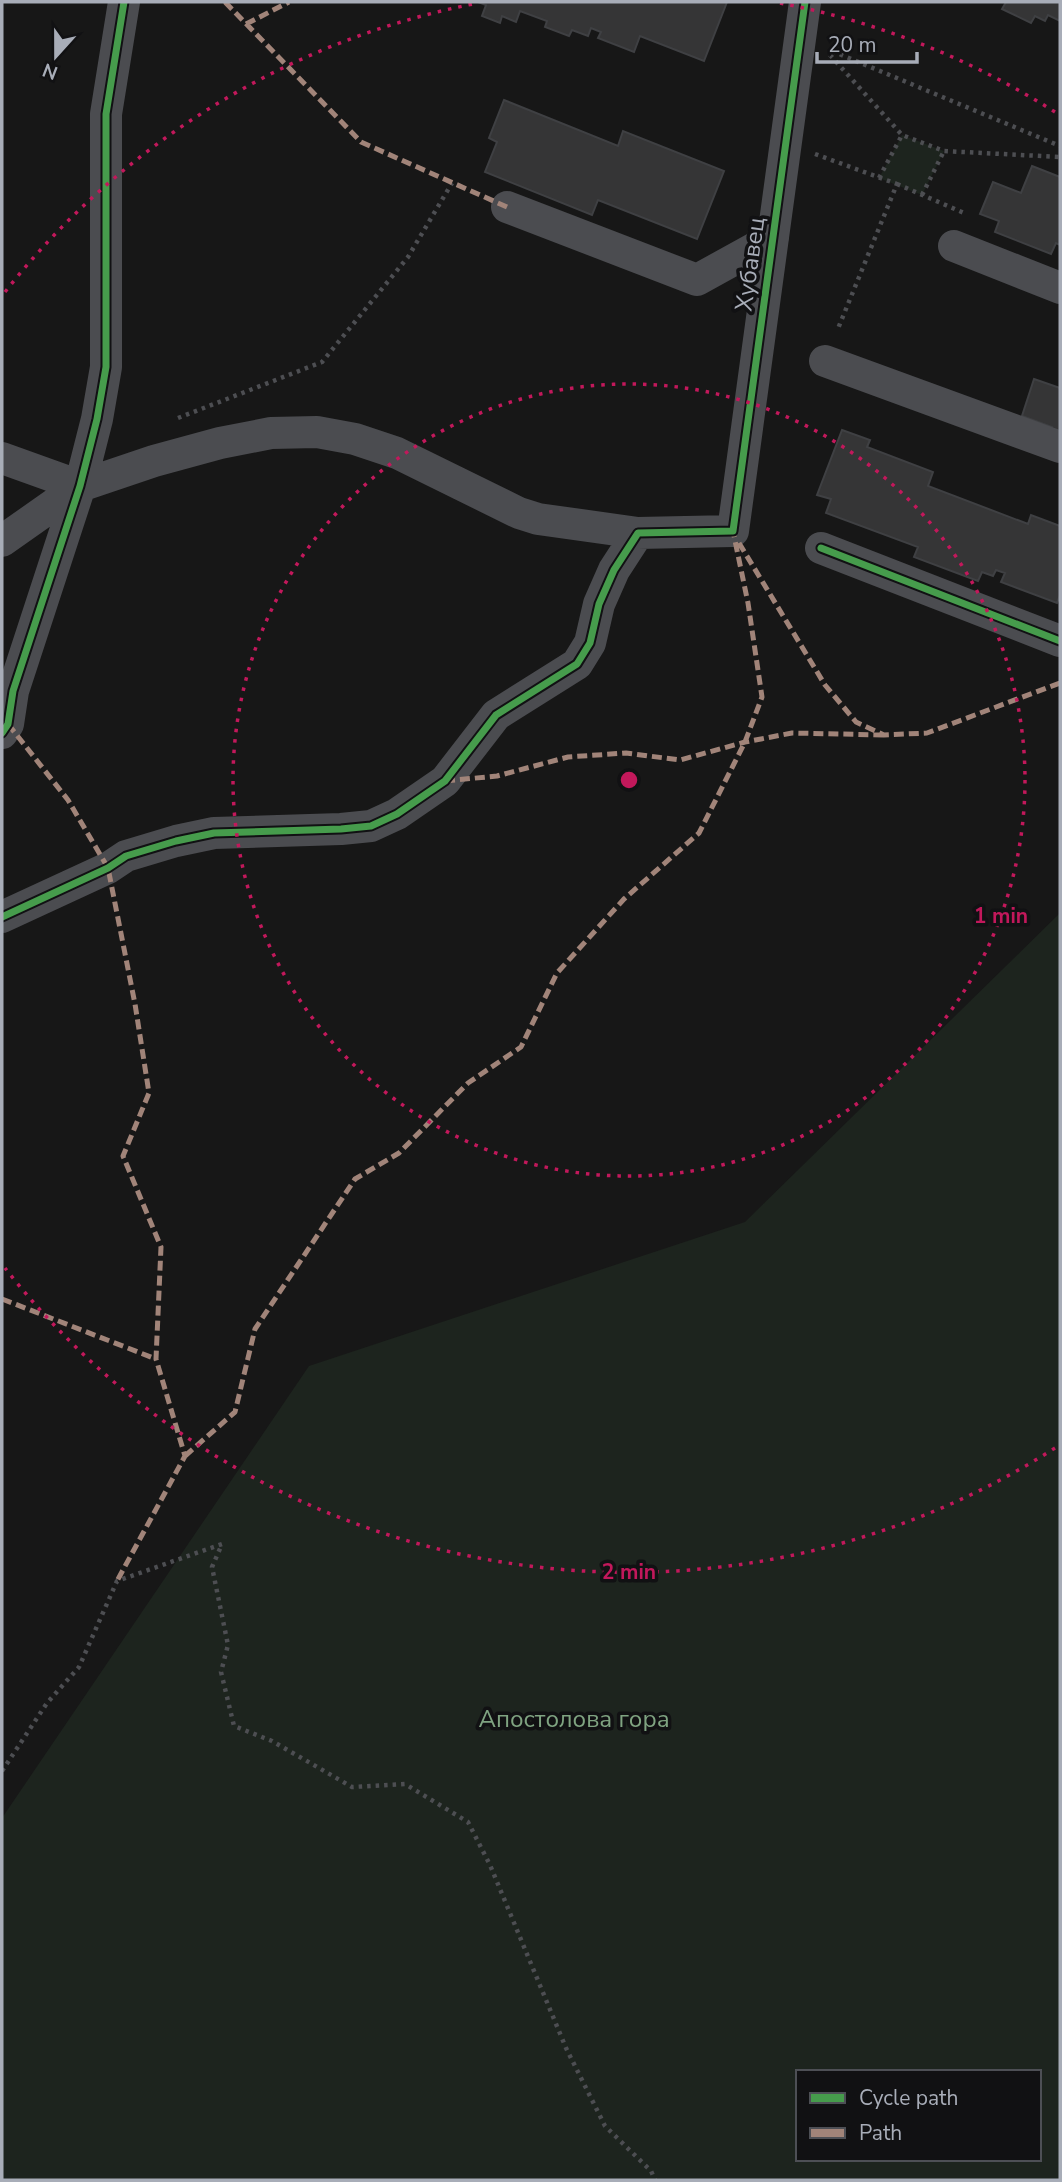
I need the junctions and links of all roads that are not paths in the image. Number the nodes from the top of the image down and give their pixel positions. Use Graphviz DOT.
graph roads {
  1 [pos="124,2"];
  2 [pos="805,2"];
  3 [pos="507,207"];
  4 [pos="773,238"];
  5 [pos="954,246"];
  6 [pos="1060,288"];
  7 [pos="825,361"];
  8 [pos="1060,447"];
  9 [pos="2,458"];
  10 [pos="79,486"];
  11 [pos="638,533"];
  12 [pos="2,541"];
  13 [pos="821,548"];
  14 [pos="1060,641"];
  15 [pos="2,733"];
  16 [pos="2,917"];
  1 -- 10 [label="street"];
  2 -- 4 [label="street, Хубавец"];
  3 -- 4 [label="street"];
  4 -- 11 [label="street, Хубавец"];
  5 -- 6 [label="street"];
  7 -- 8 [label="street"];
  9 -- 10 [label="street"];
  10 -- 11 [label="street"];
  10 -- 12 [label="street"];
  10 -- 15 [label="street"];
  11 -- 16 [label="street"];
  13 -- 14 [label="street"];
}
